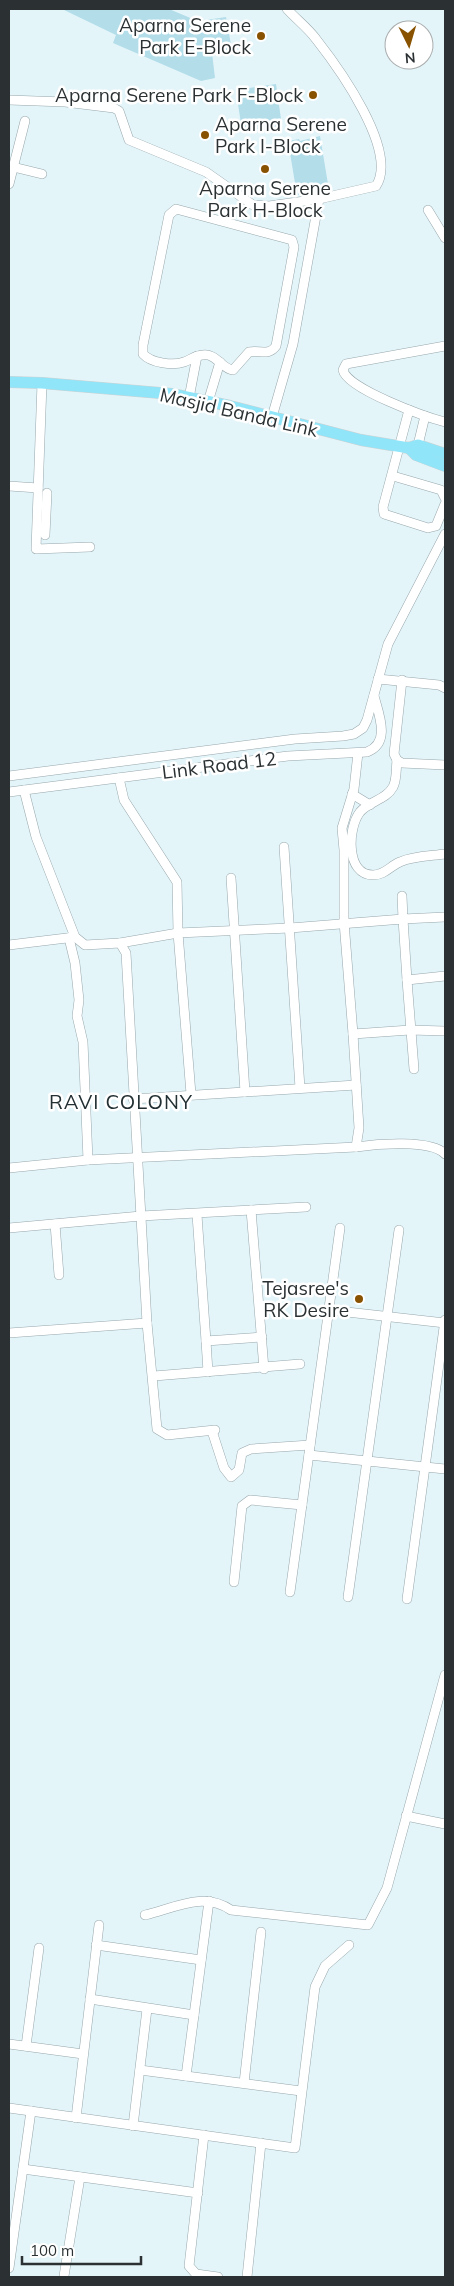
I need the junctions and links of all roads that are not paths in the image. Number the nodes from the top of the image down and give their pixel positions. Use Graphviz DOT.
graph roads {
  1 [pos="287,9"];
  2 [pos="9,100"];
  3 [pos="25,121"];
  4 [pos="11,166"];
  5 [pos="42,174"];
  6 [pos="9,184"];
  7 [pos="319,198"];
  8 [pos="428,210"];
  9 [pos="445,238"];
  10 [pos="445,346"];
  11 [pos="198,356"];
  12 [pos="220,362"];
  13 [pos="9,382"];
  14 [pos="42,383"];
  15 [pos="190,398"];
  16 [pos="208,402"];
  17 [pos="409,410"];
  18 [pos="425,416"];
  19 [pos="272,417"];
  20 [pos="445,422"];
  21 [pos="409,446"];
  22 [pos="445,454"];
  23 [pos="440,464"];
  24 [pos="393,476"];
  25 [pos="9,486"];
  26 [pos="38,488"];
  27 [pos="47,493"];
  28 [pos="445,498"];
  29 [pos="445,504"];
  30 [pos="445,534"];
  31 [pos="42,535"];
  32 [pos="90,547"];
  33 [pos="378,679"];
  34 [pos="402,680"];
  35 [pos="445,688"];
  36 [pos="374,696"];
  37 [pos="358,753"];
  38 [pos="397,760"];
  39 [pos="445,765"];
  40 [pos="9,776"];
  41 [pos="119,778"];
  42 [pos="24,790"];
  43 [pos="9,792"];
  44 [pos="352,794"];
  45 [pos="370,805"];
  46 [pos="348,808"];
  47 [pos="358,816"];
  48 [pos="284,847"];
  49 [pos="445,854"];
  50 [pos="231,878"];
  51 [pos="402,896"];
  52 [pos="445,917"];
  53 [pos="403,919"];
  54 [pos="344,922"];
  55 [pos="290,928"];
  56 [pos="233,931"];
  57 [pos="178,933"];
  58 [pos="72,938"];
  59 [pos="120,943"];
  60 [pos="9,945"];
  61 [pos="445,976"];
  62 [pos="407,980"];
  63 [pos="410,1030"];
  64 [pos="445,1031"];
  65 [pos="353,1034"];
  66 [pos="414,1069"];
  67 [pos="356,1084"];
  68 [pos="300,1088"];
  69 [pos="244,1092"];
  70 [pos="191,1094"];
  71 [pos="133,1099"];
  72 [pos="356,1146"];
  73 [pos="445,1154"];
  74 [pos="137,1158"];
  75 [pos="88,1160"];
  76 [pos="9,1168"];
  77 [pos="306,1207"];
  78 [pos="251,1210"];
  79 [pos="197,1215"];
  80 [pos="141,1216"];
  81 [pos="54,1224"];
  82 [pos="9,1228"];
  83 [pos="340,1228"];
  84 [pos="399,1230"];
  85 [pos="59,1274"];
  86 [pos="329,1310"];
  87 [pos="389,1317"];
  88 [pos="445,1322"];
  89 [pos="147,1323"];
  90 [pos="9,1333"];
  91 [pos="262,1337"];
  92 [pos="206,1341"];
  93 [pos="300,1364"];
  94 [pos="264,1369"];
  95 [pos="208,1372"];
  96 [pos="154,1376"];
  97 [pos="310,1445"];
  98 [pos="309,1455"];
  99 [pos="368,1461"];
  100 [pos="425,1467"];
  101 [pos="445,1469"];
  102 [pos="302,1505"];
  103 [pos="234,1582"];
  104 [pos="290,1592"];
  105 [pos="348,1597"];
  106 [pos="408,1599"];
  107 [pos="445,1675"];
  108 [pos="406,1816"];
  109 [pos="445,1824"];
  110 [pos="209,1901"];
  111 [pos="145,1915"];
  112 [pos="99,1925"];
  113 [pos="261,1932"];
  114 [pos="96,1945"];
  115 [pos="349,1946"];
  116 [pos="38,1948"];
  117 [pos="201,1960"];
  118 [pos="90,1999"];
  119 [pos="147,2008"];
  120 [pos="194,2015"];
  121 [pos="9,2044"];
  122 [pos="26,2046"];
  123 [pos="83,2054"];
  124 [pos="140,2070"];
  125 [pos="186,2076"];
  126 [pos="244,2083"];
  127 [pos="301,2091"];
  128 [pos="9,2108"];
  129 [pos="31,2111"];
  130 [pos="76,2118"];
  131 [pos="133,2126"];
  132 [pos="204,2136"];
  133 [pos="261,2143"];
  134 [pos="23,2169"];
  135 [pos="80,2177"];
  136 [pos="198,2193"];
  137 [pos="11,2243"];
  138 [pos="9,2268"];
  139 [pos="64,2276"];
  140 [pos="218,2277"];
  141 [pos="247,2277"];
  1 -- 7 [label="street"];
  2 -- 7 [label="street"];
  3 -- 4 [label="street"];
  4 -- 5 [label="street"];
  4 -- 6 [label="street"];
  7 -- 19 [label="street"];
  8 -- 9 [label="street"];
  10 -- 17 [label="street"];
  11 -- 12 [label="street"];
  11 -- 12 [label="street"];
  11 -- 15 [label="street"];
  12 -- 16 [label="street"];
  13 -- 14 [label="main road, Masjid Banda Link"];
  14 -- 15 [label="main road, Masjid Banda Link"];
  14 -- 26 [label="street"];
  15 -- 16 [label="main road, Masjid Banda Link"];
  16 -- 19 [label="main road, Masjid Banda Link"];
  17 -- 18 [label="street"];
  17 -- 21 [label="street"];
  18 -- 20 [label="street"];
  18 -- 21 [label="street"];
  19 -- 21 [label="main road, Masjid Banda Link"];
  21 -- 22 [label="main road"];
  21 -- 23 [label="main road, Masjid Banda Link"];
  21 -- 24 [label="street"];
  24 -- 28 [label="street"];
  24 -- 29 [label="street"];
  25 -- 26 [label="street"];
  26 -- 31 [label="street"];
  27 -- 31 [label="street"];
  30 -- 33 [label="street, Link Road 12"];
  31 -- 32 [label="street"];
  33 -- 34 [label="street"];
  33 -- 36 [label="street, Link Road 12"];
  34 -- 35 [label="street"];
  34 -- 38 [label="street"];
  36 -- 37 [label="street, Link Road 12"];
  36 -- 40 [label="street, Link Road 12"];
  37 -- 41 [label="street, Link Road 12"];
  37 -- 44 [label="street"];
  38 -- 39 [label="street"];
  38 -- 45 [label="street"];
  41 -- 42 [label="street, Link Road 12"];
  41 -- 57 [label="street"];
  42 -- 43 [label="street, Link Road 12"];
  42 -- 58 [label="street"];
  44 -- 45 [label="street"];
  44 -- 46 [label="street"];
  45 -- 47 [label="street"];
  46 -- 47 [label="street"];
  46 -- 54 [label="street"];
  47 -- 49 [label="street"];
  48 -- 55 [label="street"];
  50 -- 56 [label="street"];
  51 -- 53 [label="street"];
  52 -- 53 [label="street"];
  53 -- 54 [label="street"];
  53 -- 62 [label="street"];
  54 -- 55 [label="street"];
  54 -- 65 [label="street"];
  55 -- 56 [label="street"];
  55 -- 68 [label="street"];
  56 -- 57 [label="street"];
  56 -- 69 [label="street"];
  57 -- 59 [label="street"];
  57 -- 70 [label="street"];
  58 -- 59 [label="street"];
  58 -- 60 [label="street"];
  58 -- 75 [label="street"];
  59 -- 71 [label="street"];
  61 -- 62 [label="street"];
  62 -- 63 [label="street"];
  63 -- 64 [label="street"];
  63 -- 65 [label="street"];
  63 -- 66 [label="street"];
  65 -- 67 [label="street"];
  67 -- 68 [label="street"];
  67 -- 72 [label="street"];
  68 -- 69 [label="street"];
  69 -- 70 [label="street"];
  70 -- 71 [label="street"];
  71 -- 74 [label="street"];
  72 -- 73 [label="street"];
  72 -- 74 [label="street"];
  74 -- 75 [label="street"];
  74 -- 80 [label="street"];
  75 -- 76 [label="street"];
  77 -- 78 [label="street"];
  78 -- 79 [label="street"];
  78 -- 91 [label="street"];
  79 -- 80 [label="street"];
  79 -- 92 [label="street"];
  80 -- 81 [label="street"];
  80 -- 89 [label="street"];
  81 -- 82 [label="street"];
  81 -- 85 [label="street"];
  83 -- 86 [label="street"];
  84 -- 87 [label="street"];
  86 -- 87 [label="street"];
  86 -- 97 [label="street"];
  87 -- 88 [label="street"];
  87 -- 99 [label="street"];
  88 -- 100 [label="street"];
  89 -- 90 [label="street"];
  89 -- 96 [label="street"];
  91 -- 92 [label="street"];
  91 -- 94 [label="street"];
  92 -- 95 [label="street"];
  93 -- 94 [label="street"];
  94 -- 95 [label="street"];
  95 -- 96 [label="street"];
  96 -- 97 [label="street"];
  97 -- 98 [label="street"];
  98 -- 99 [label="street"];
  98 -- 102 [label="street"];
  99 -- 100 [label="street"];
  99 -- 105 [label="street"];
  100 -- 101 [label="street"];
  100 -- 106 [label="street"];
  102 -- 103 [label="street"];
  102 -- 104 [label="street"];
  107 -- 108 [label="street"];
  108 -- 109 [label="street"];
  108 -- 110 [label="street"];
  110 -- 111 [label="street"];
  110 -- 117 [label="street"];
  112 -- 114 [label="street"];
  113 -- 126 [label="street"];
  114 -- 117 [label="street"];
  114 -- 118 [label="street"];
  115 -- 127 [label="street"];
  116 -- 122 [label="street"];
  117 -- 120 [label="street"];
  118 -- 119 [label="street"];
  118 -- 123 [label="street"];
  119 -- 120 [label="street"];
  119 -- 124 [label="street"];
  120 -- 125 [label="street"];
  121 -- 122 [label="street"];
  122 -- 123 [label="street"];
  123 -- 130 [label="street"];
  124 -- 125 [label="street"];
  124 -- 131 [label="street"];
  125 -- 126 [label="street"];
  126 -- 127 [label="street"];
  127 -- 133 [label="street"];
  128 -- 129 [label="street"];
  129 -- 130 [label="street"];
  129 -- 134 [label="street"];
  130 -- 131 [label="street"];
  131 -- 132 [label="street"];
  132 -- 133 [label="street"];
  132 -- 136 [label="street"];
  133 -- 141 [label="street"];
  134 -- 135 [label="street"];
  134 -- 137 [label="street"];
  135 -- 136 [label="street"];
  135 -- 139 [label="street"];
  136 -- 140 [label="street"];
  137 -- 138 [label="street"];
}
